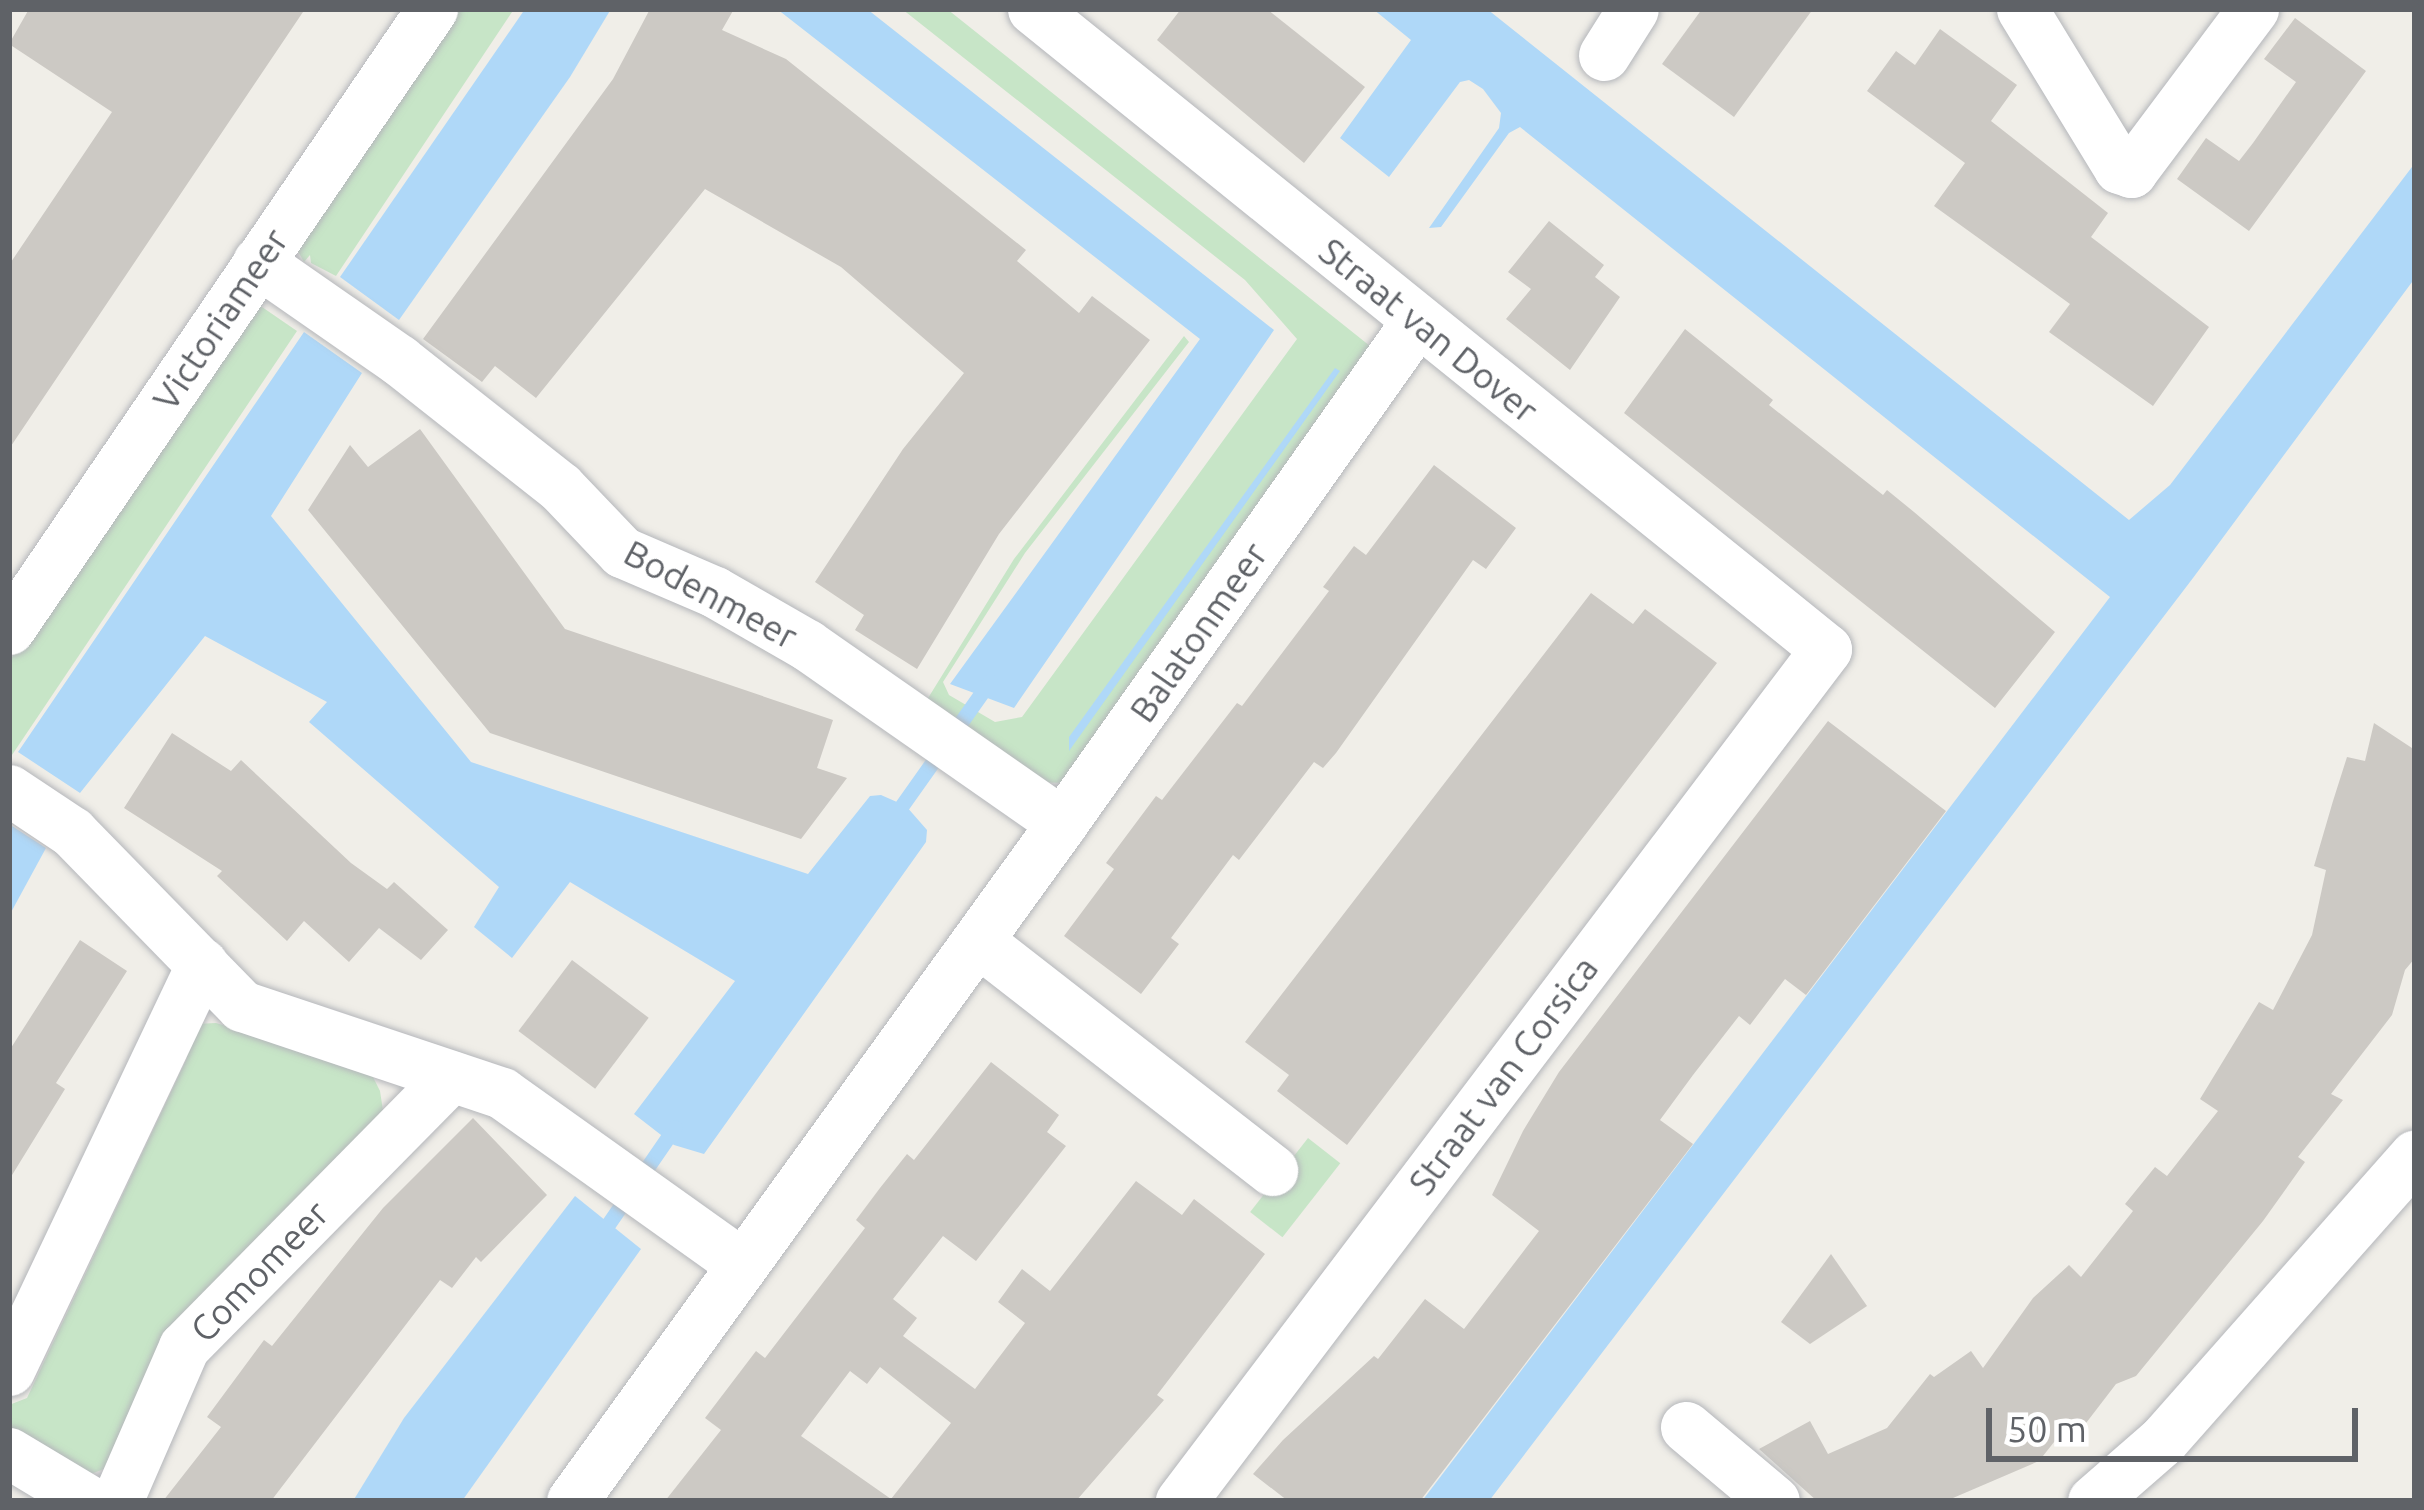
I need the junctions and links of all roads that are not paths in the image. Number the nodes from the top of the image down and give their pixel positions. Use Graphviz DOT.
graph roads {
  1 [pos="432,9"];
  2 [pos="1033,9"];
  3 [pos="1633,9"];
  4 [pos="2022,9"];
  5 [pos="2252,9"];
  6 [pos="1604,55"];
  7 [pos="274,274"];
  8 [pos="1417,321"];
  9 [pos="9,629"];
  10 [pos="1826,649"];
  11 [pos="9,790"];
  12 [pos="1063,824"];
  13 [pos="978,941"];
  14 [pos="202,964"];
  15 [pos="451,1076"];
  16 [pos="2415,1126"];
  17 [pos="2406,1165"];
  18 [pos="1272,1170"];
  19 [pos="742,1264"];
  20 [pos="9,1370"];
  21 [pos="1686,1426"];
  22 [pos="9,1454"];
  23 [pos="89,1501"];
  24 [pos="117,1501"];
  25 [pos="572,1501"];
  26 [pos="1180,1501"];
  27 [pos="1774,1501"];
  28 [pos="2093,1501"];
  1 -- 7 [label="street, Victoriameer"];
  2 -- 8 [label="street, Straat van Dover"];
  3 -- 6 [label="street"];
  4 -- 5 [label="street"];
  7 -- 9 [label="street, Victoriameer"];
  7 -- 12 [label="street, Bodenmeer"];
  8 -- 10 [label="street, Straat van Dover"];
  8 -- 12 [label="street, Balatonmeer"];
  10 -- 26 [label="street, Straat van Corsica"];
  11 -- 14 [label="street"];
  12 -- 13 [label="street, Balatonmeer"];
  13 -- 18 [label="street"];
  13 -- 19 [label="street, Balatonmeer"];
  14 -- 15 [label="street"];
  14 -- 20 [label="street"];
  15 -- 19 [label="street"];
  15 -- 24 [label="street, Comomeer"];
  16 -- 17 [label="street"];
  17 -- 28 [label="street"];
  19 -- 25 [label="street, Balatonmeer"];
  21 -- 27 [label="street"];
  22 -- 23 [label="street"];
}
